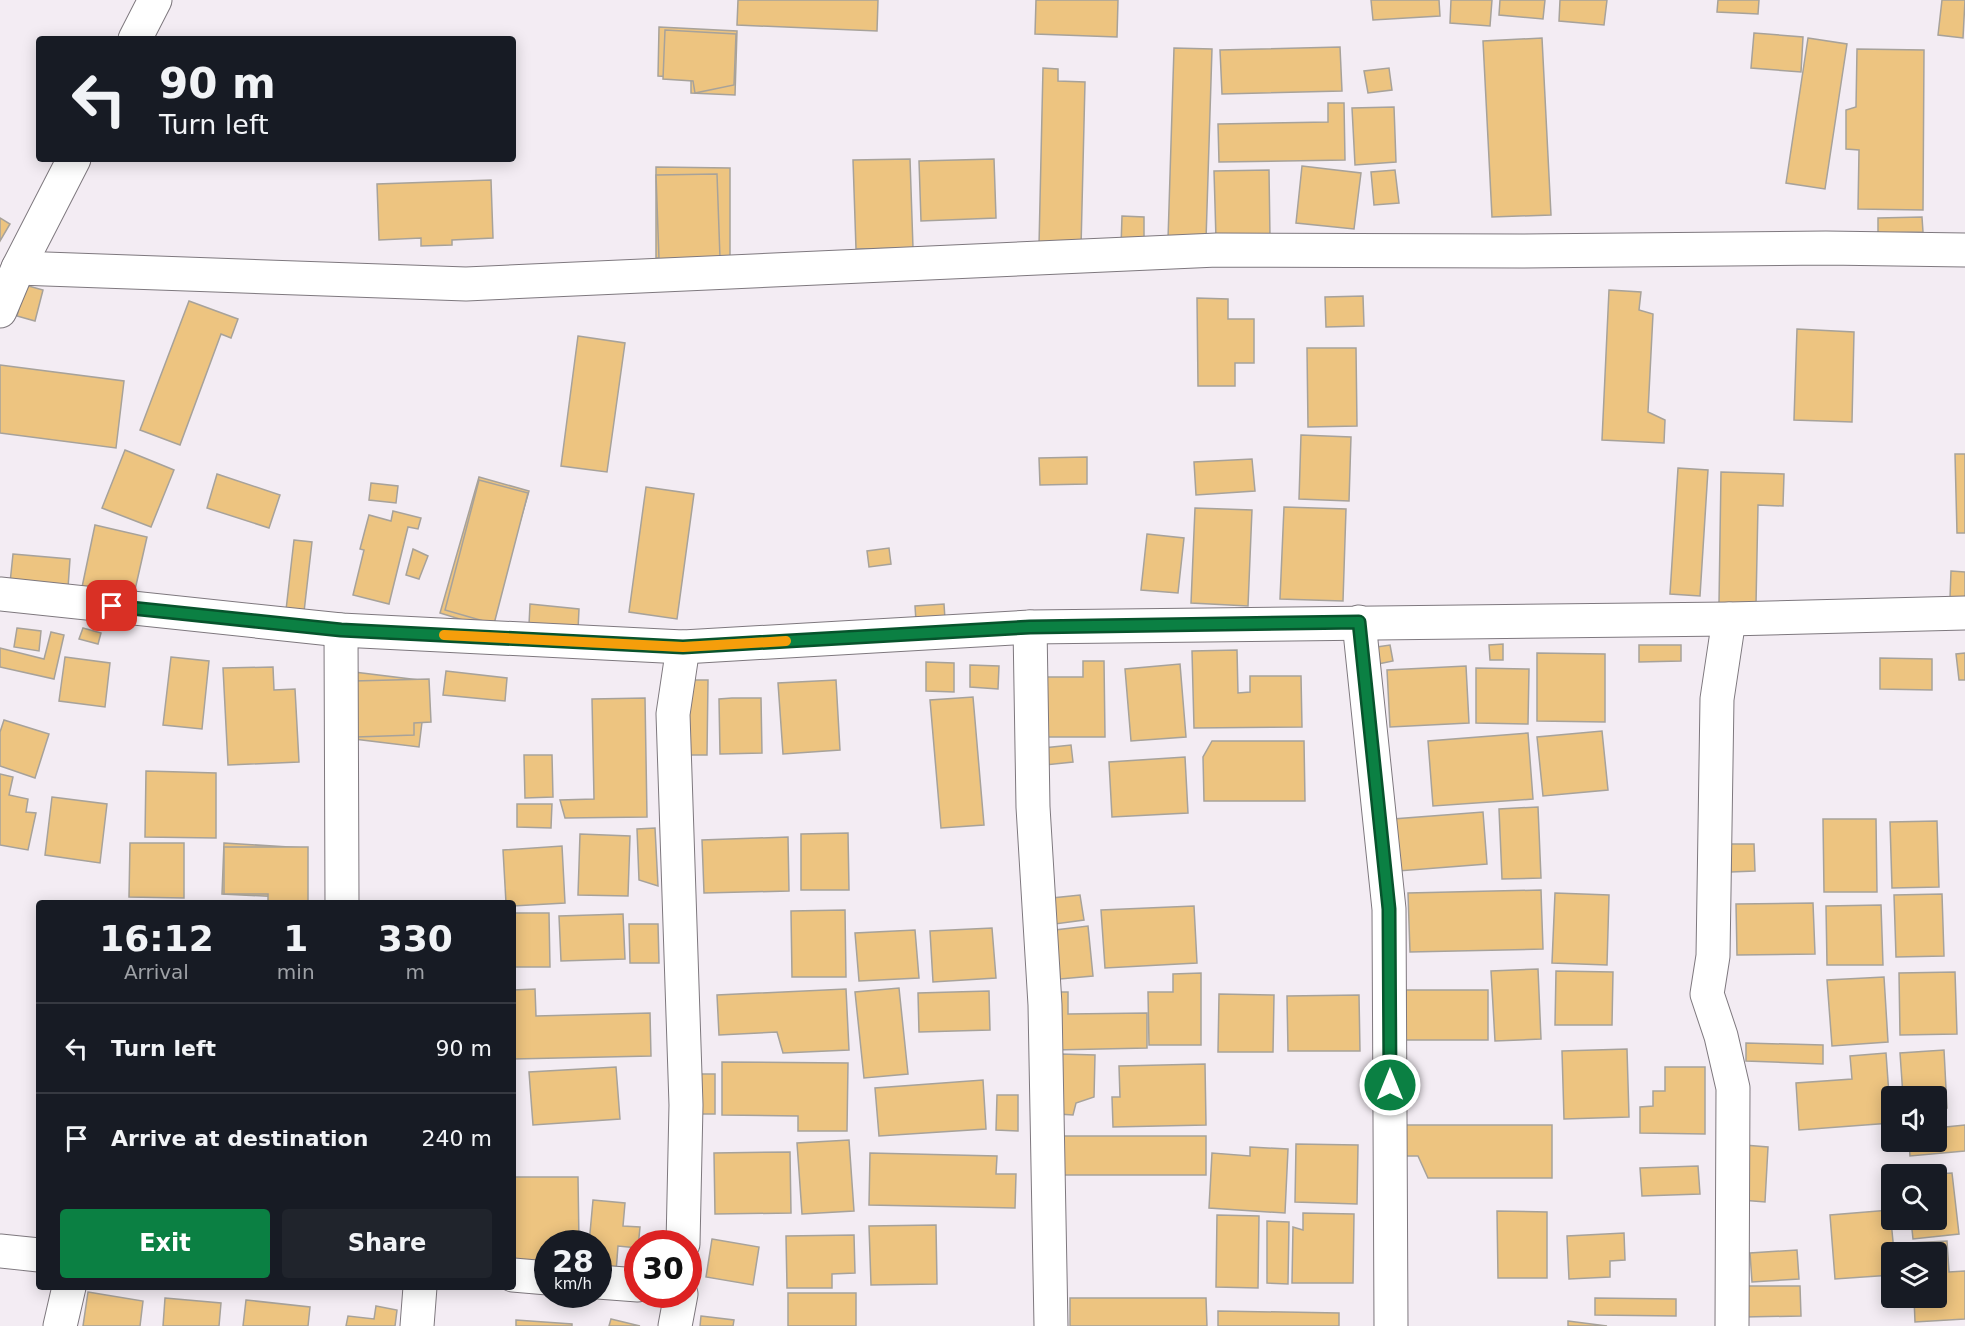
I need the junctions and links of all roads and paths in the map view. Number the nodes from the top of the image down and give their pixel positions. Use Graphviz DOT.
graph roads {
  1 [pos="155,0"];
  2 [pos="137,36"];
  3 [pos="72,162"];
  4 [pos="1965,250"];
  5 [pos="18,268"];
  6 [pos="0,311"];
  7 [pos="0,594"];
  8 [pos="1965,613"];
  9 [pos="1729,619"];
  10 [pos="1359,622"];
  11 [pos="1030,627"];
  12 [pos="341,630"];
  13 [pos="683,647"];
  14 [pos="342,900"];
  15 [pos="683,1230"];
  16 [pos="0,1251"];
  17 [pos="36,1256"];
  18 [pos="516,1275"];
  19 [pos="534,1277"];
  20 [pos="68,1290"];
  21 [pos="420,1290"];
  22 [pos="678,1308"];
  23 [pos="60,1326"];
  24 [pos="417,1326"];
  25 [pos="675,1326"];
  26 [pos="1051,1326"];
  27 [pos="1391,1326"];
  28 [pos="1732,1326"];
  1 -- 2 [label="street"];
  3 -- 5 [label="street"];
  4 -- 5 [label="street"];
  5 -- 6 [label="street"];
  7 -- 12 [label="street"];
  8 -- 9 [label="street"];
  9 -- 10 [label="street"];
  9 -- 28 [label="street"];
  10 -- 11 [label="street"];
  10 -- 27 [label="street"];
  11 -- 13 [label="street"];
  11 -- 26 [label="street"];
  12 -- 13 [label="street"];
  12 -- 14 [label="street"];
  13 -- 15 [label="street"];
  16 -- 17 [label="street"];
  18 -- 19 [label="street"];
  20 -- 23 [label="street"];
  21 -- 24 [label="street"];
  22 -- 25 [label="street"];
}
